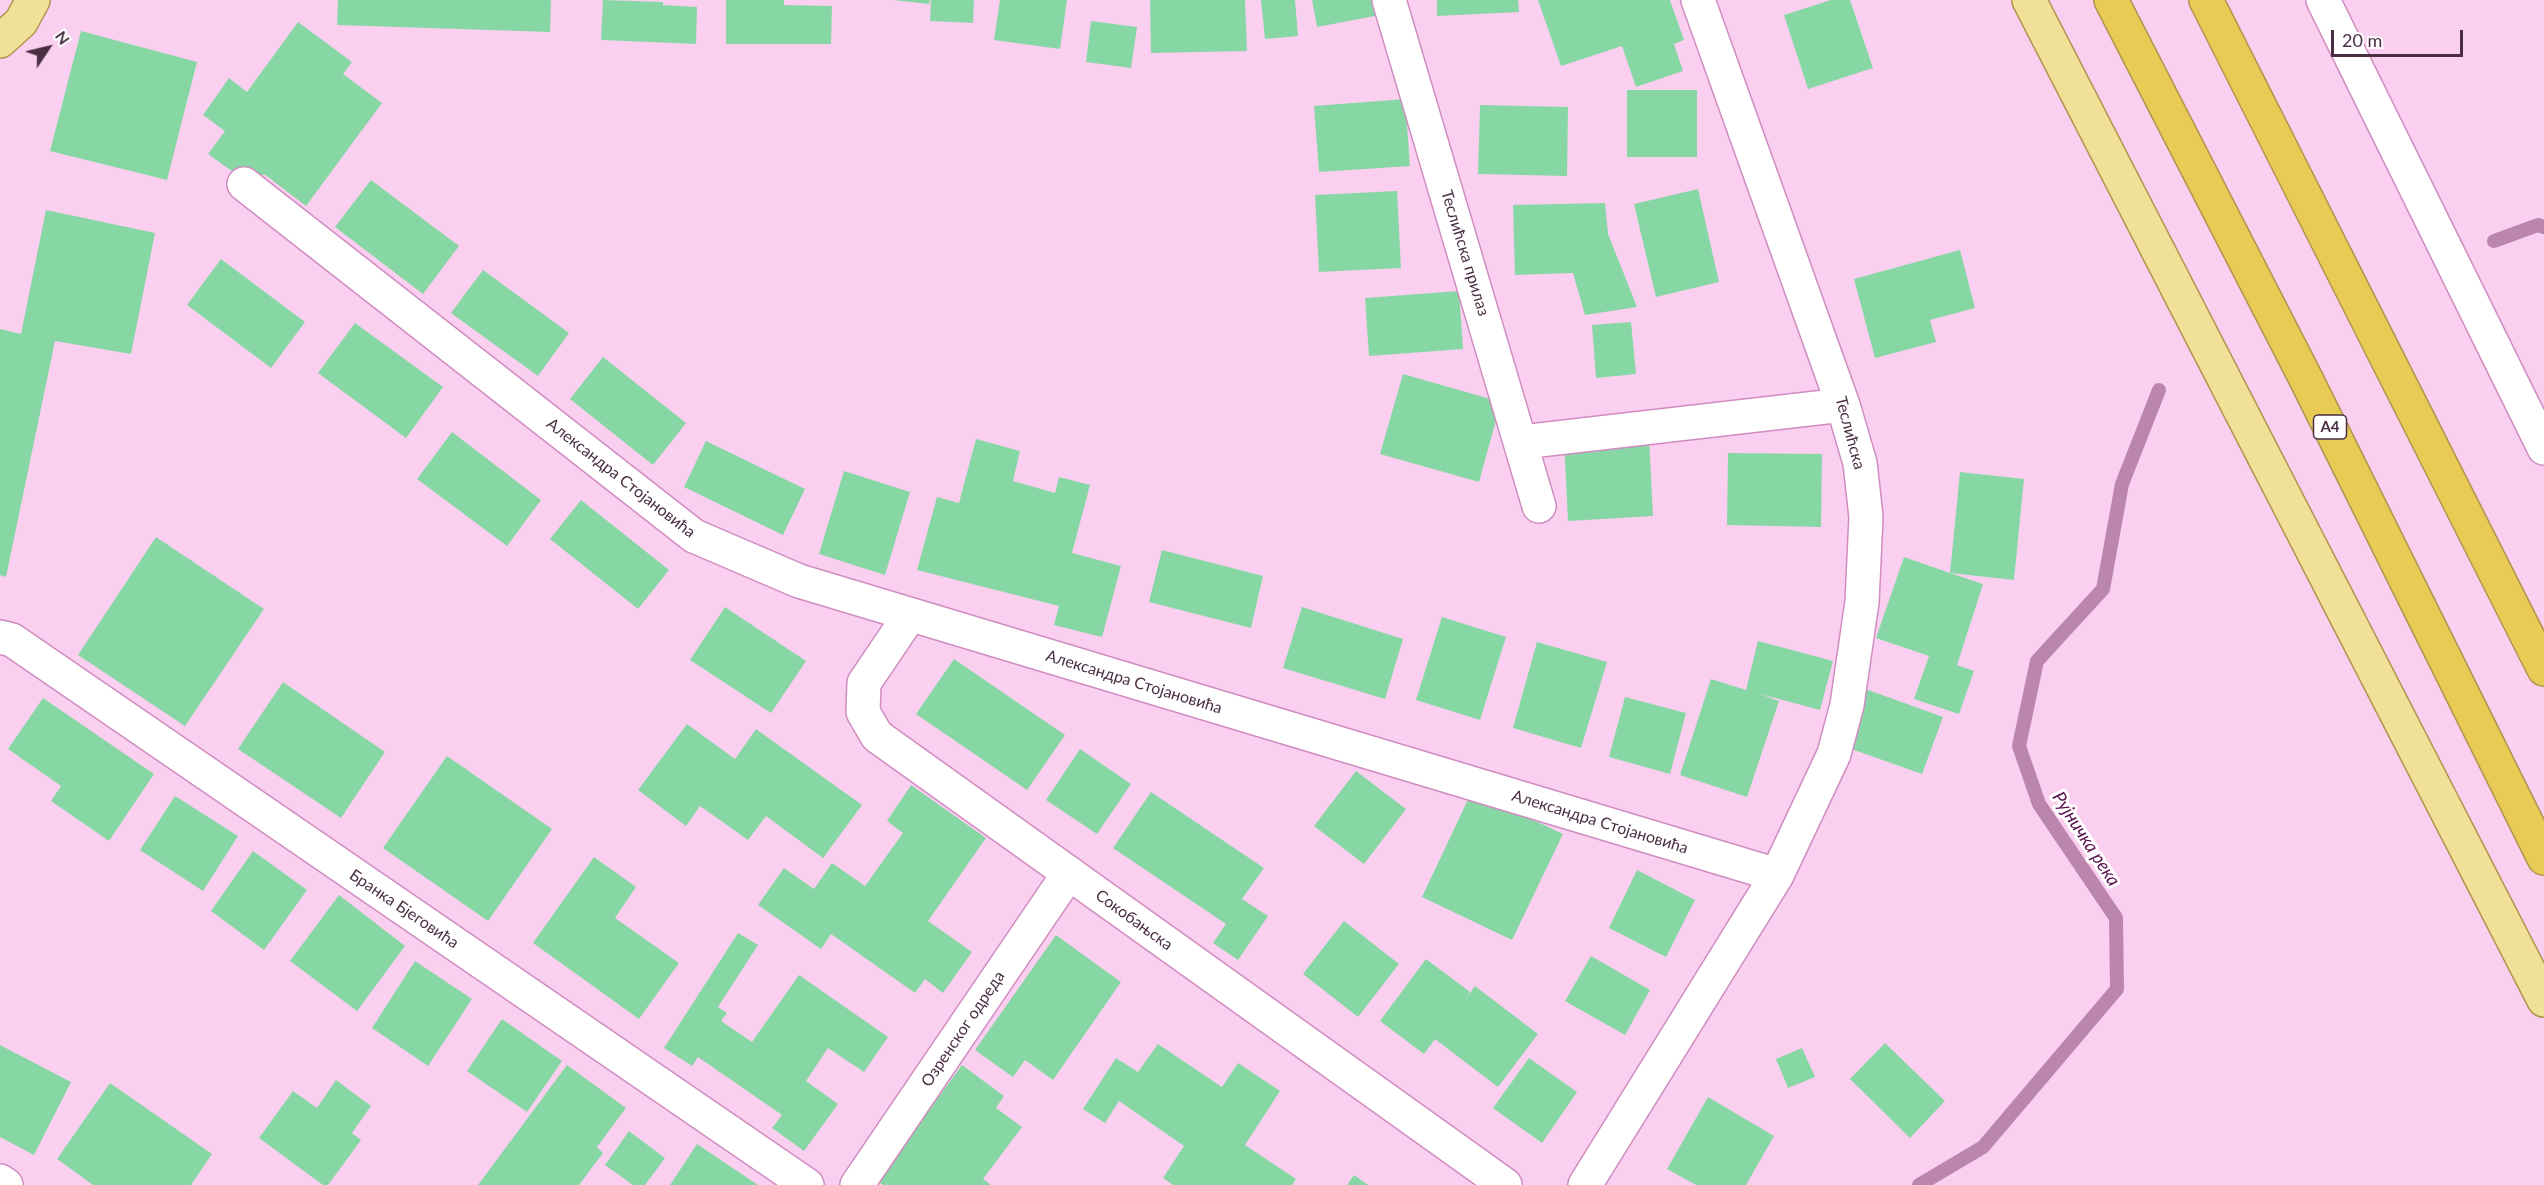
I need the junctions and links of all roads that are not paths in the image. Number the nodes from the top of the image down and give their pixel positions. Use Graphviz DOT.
graph roads {
  1 [pos="33,0"];
  2 [pos="1389,0"];
  3 [pos="1698,0"];
  4 [pos="2030,0"];
  5 [pos="2111,0"];
  6 [pos="2206,0"];
  7 [pos="2323,0"];
  8 [pos="0,41"];
  9 [pos="244,184"];
  10 [pos="1843,405"];
  11 [pos="1522,442"];
  12 [pos="2544,448"];
  13 [pos="1539,506"];
  14 [pos="910,615"];
  15 [pos="0,637"];
  16 [pos="2544,669"];
  17 [pos="2544,858"];
  18 [pos="1069,873"];
  19 [pos="1777,875"];
  20 [pos="2544,1000"];
  21 [pos="0,1181"];
  22 [pos="6,1185"];
  23 [pos="807,1185"];
  24 [pos="857,1185"];
  25 [pos="1505,1185"];
  26 [pos="1585,1185"];
  1 -- 8 [label="main road"];
  2 -- 11 [label="street, Теслићска прилаз"];
  3 -- 10 [label="street, Теслићска"];
  4 -- 20 [label="main road"];
  5 -- 17 [label="highway, A4"];
  6 -- 16 [label="highway"];
  7 -- 12 [label="street"];
  9 -- 14 [label="street, Александра Стојановића"];
  10 -- 11 [label="street"];
  10 -- 19 [label="street, Теслићска"];
  11 -- 13 [label="street, Теслићска прилаз"];
  14 -- 18 [label="street, Сокобањска"];
  14 -- 19 [label="street, Александра Стојановића"];
  15 -- 23 [label="street, Бранка Бјеговића"];
  18 -- 24 [label="street, Озренског одреда"];
  18 -- 25 [label="street, Сокобањска"];
  19 -- 26 [label="street"];
  21 -- 22 [label="street"];
}
